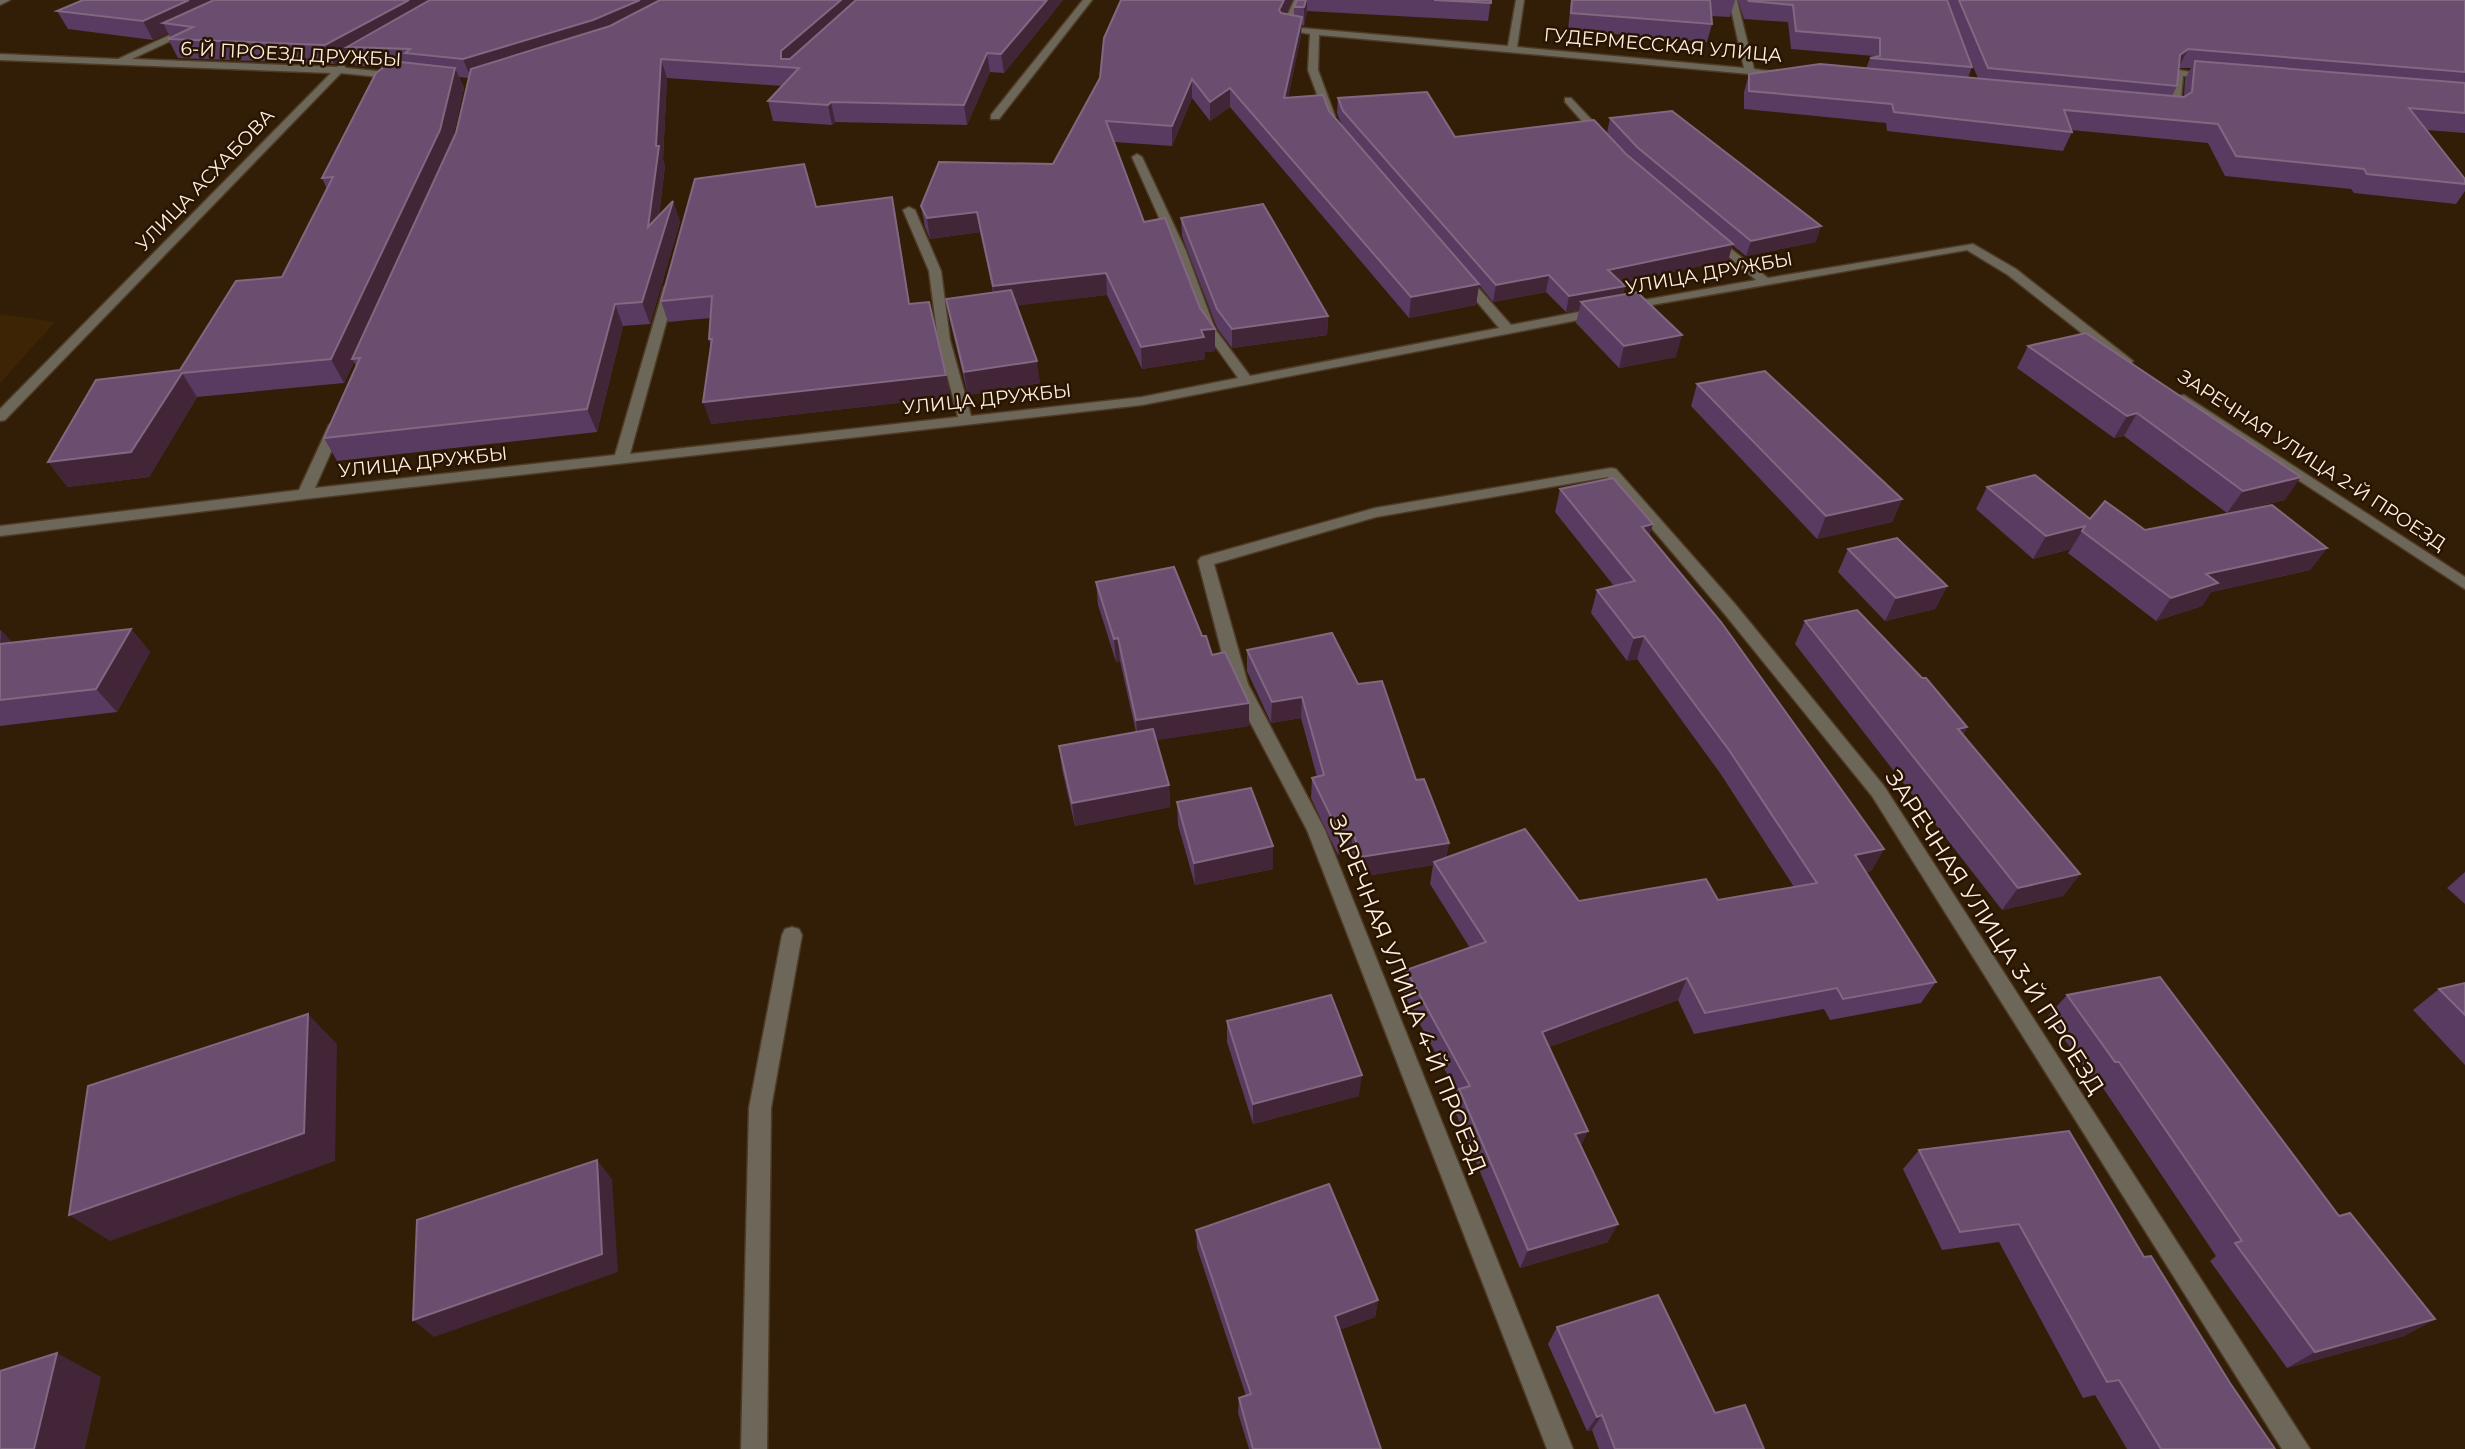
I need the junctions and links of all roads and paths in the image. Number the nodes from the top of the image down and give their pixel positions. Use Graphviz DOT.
graph roads {
  1 [pos="6,0"];
  2 [pos="1088,0"];
  3 [pos="1298,0"];
  4 [pos="1520,0"];
  5 [pos="1733,0"];
  6 [pos="0,2"];
  7 [pos="202,23"];
  8 [pos="1315,32"];
  9 [pos="1512,48"];
  10 [pos="0,57"];
  11 [pos="359,57"];
  12 [pos="117,63"];
  13 [pos="337,70"];
  14 [pos="1750,71"];
  15 [pos="1790,75"];
  16 [pos="2220,76"];
  17 [pos="404,77"];
  18 [pos="1568,100"];
  19 [pos="2148,107"];
  20 [pos="995,117"];
  21 [pos="1335,128"];
  22 [pos="1611,148"];
  23 [pos="1137,157"];
  24 [pos="909,210"];
  25 [pos="1702,228"];
  26 [pos="1452,266"];
  27 [pos="674,272"];
  28 [pos="1765,282"];
  29 [pos="1507,329"];
  30 [pos="2139,369"];
  31 [pos="1246,380"];
  32 [pos="2174,392"];
  33 [pos="0,416"];
  34 [pos="339,418"];
  35 [pos="966,421"];
  36 [pos="621,459"];
  37 [pos="305,494"];
  38 [pos="0,531"];
  39 [pos="1206,561"];
  40 [pos="2465,584"];
  41 [pos="792,935"];
  42 [pos="754,1449"];
  43 [pos="1560,1449"];
  44 [pos="2297,1449"];
  1 -- 6 [label="street"];
  2 -- 20 [label="street"];
  3 -- 8 [label="street, ГУДЕРМЕССКАЯ УЛИЦА"];
  4 -- 9 [label="street"];
  5 -- 14 [label="street"];
  7 -- 12 [label="street"];
  8 -- 9 [label="street, ГУДЕРМЕССКАЯ УЛИЦА"];
  8 -- 21 [label="street"];
  9 -- 14 [label="street, ГУДЕРМЕССКАЯ УЛИЦА"];
  10 -- 12 [label="street, 6-Й ПРОЕЗД ДРУЖБЫ"];
  11 -- 13 [label="street, УЛИЦА АСХАБОВА"];
  12 -- 13 [label="street, 6-Й ПРОЕЗД ДРУЖБЫ"];
  13 -- 17 [label="street, 6-Й ПРОЕЗД ДРУЖБЫ"];
  13 -- 33 [label="street, УЛИЦА АСХАБОВА"];
  14 -- 15 [label="street, ГУДЕРМЕССКАЯ УЛИЦА"];
  16 -- 19 [label="street"];
  18 -- 22 [label="street"];
  23 -- 31 [label="street"];
  24 -- 35 [label="street"];
  25 -- 28 [label="street"];
  26 -- 29 [label="street"];
  27 -- 36 [label="street"];
  28 -- 29 [label="street, УЛИЦА ДРУЖБЫ"];
  28 -- 30 [label="street, УЛИЦА ДРУЖБЫ"];
  29 -- 31 [label="street, УЛИЦА ДРУЖБЫ"];
  31 -- 35 [label="street, УЛИЦА ДРУЖБЫ"];
  32 -- 40 [label="street, ЗАРЕЧНАЯ УЛИЦА 2-Й ПРОЕЗД"];
  34 -- 37 [label="street"];
  35 -- 36 [label="street, УЛИЦА ДРУЖБЫ"];
  36 -- 37 [label="street, УЛИЦА ДРУЖБЫ"];
  37 -- 38 [label="street, УЛИЦА ДРУЖБЫ"];
  39 -- 43 [label="street, ЗАРЕЧНАЯ УЛИЦА 4-Й ПРОЕЗД"];
  39 -- 44 [label="street, ЗАРЕЧНАЯ УЛИЦА 3-Й ПРОЕЗД"];
  41 -- 42 [label="street"];
}
